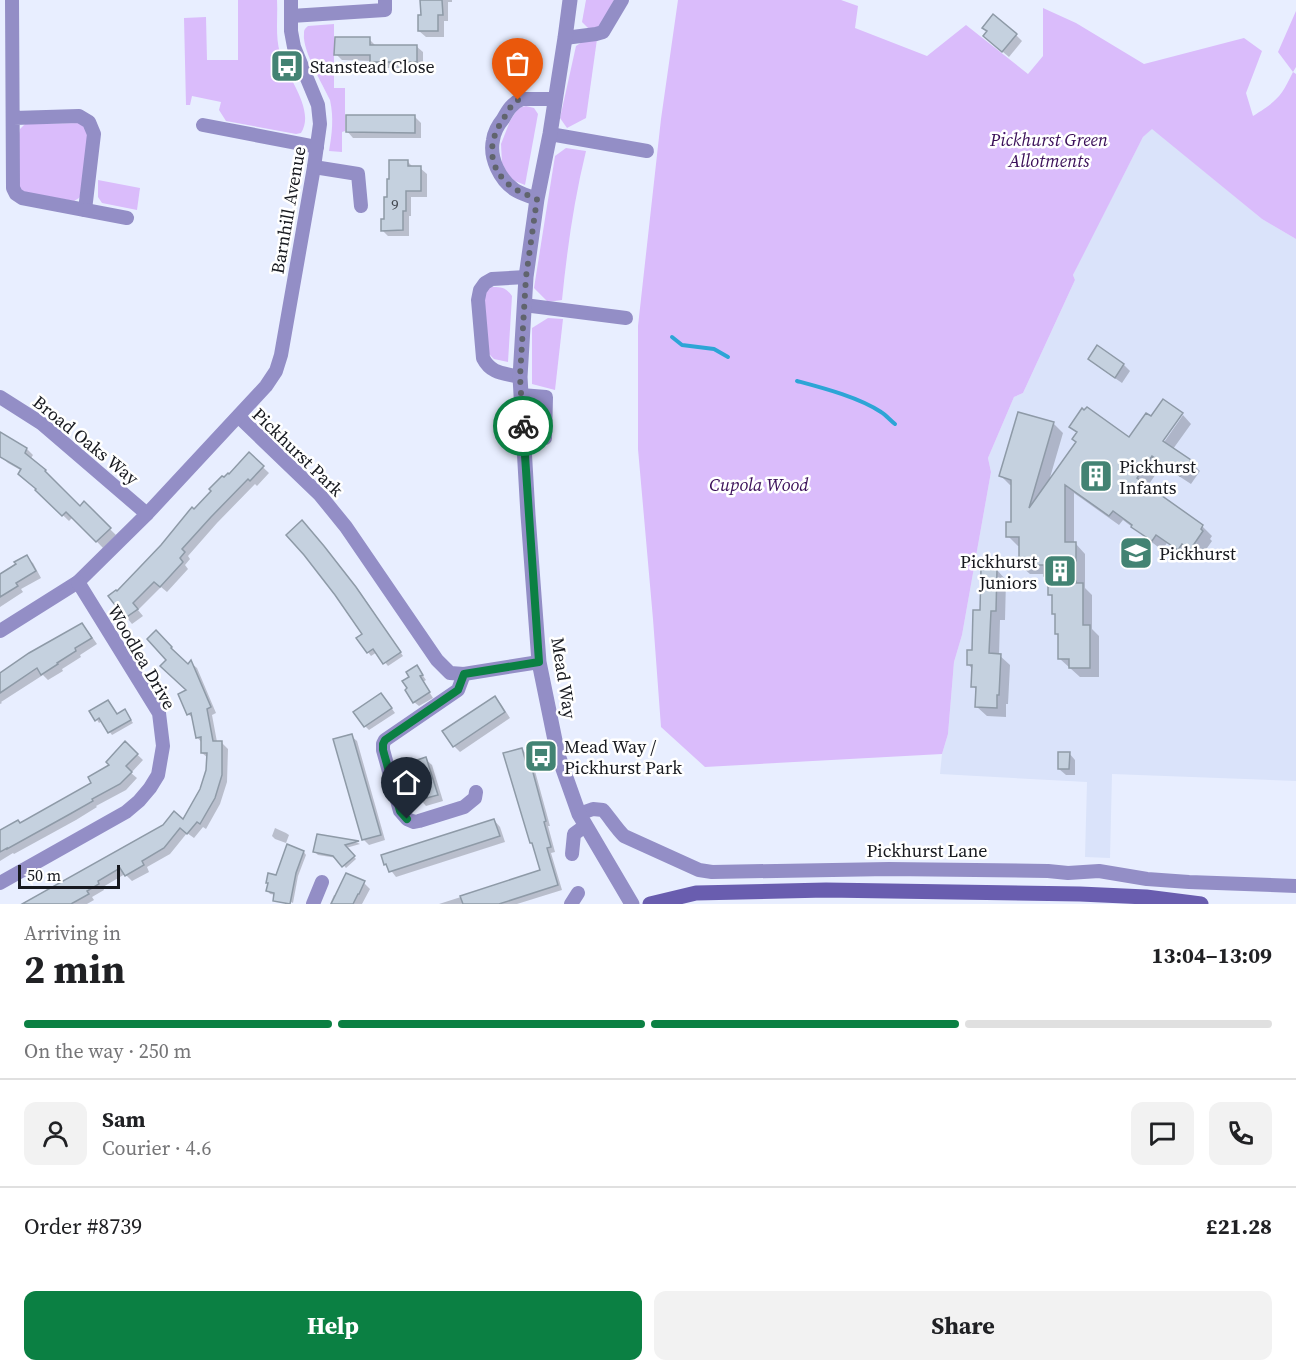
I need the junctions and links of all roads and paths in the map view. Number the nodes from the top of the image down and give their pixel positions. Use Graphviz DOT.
graph roads {
  1 [pos="12,0"];
  2 [pos="291,0"];
  3 [pos="385,0"];
  4 [pos="570,0"];
  5 [pos="622,0"];
  6 [pos="291,16"];
  7 [pos="566,38"];
  8 [pos="555,99"];
  9 [pos="14,118"];
  10 [pos="203,125"];
  11 [pos="550,134"];
  12 [pos="317,147"];
  13 [pos="647,151"];
  14 [pos="314,167"];
  15 [pos="537,199"];
  16 [pos="361,206"];
  17 [pos="85,210"];
  18 [pos="127,218"];
  19 [pos="526,277"];
  20 [pos="524,305"];
  21 [pos="626,318"];
  22 [pos="520,377"];
  23 [pos="521,395"];
  24 [pos="0,397"];
  25 [pos="238,417"];
  26 [pos="523,439"];
  27 [pos="147,514"];
  28 [pos="78,582"];
  29 [pos="0,632"];
  30 [pos="539,662"];
  31 [pos="464,674"];
  32 [pos="476,792"];
  33 [pos="582,820"];
  34 [pos="572,854"];
  35 [pos="322,882"];
  36 [pos="0,883"];
  37 [pos="1296,885"];
  38 [pos="313,904"];
  39 [pos="632,904"];
  40 [pos="650,904"];
  41 [pos="1201,904"];
  1 -- 9 [label="street"];
  2 -- 6 [label="street, Barnhill Avenue"];
  3 -- 6 [label="street"];
  4 -- 7 [label="street, Mead Way"];
  5 -- 7 [label="street"];
  6 -- 12 [label="street, Barnhill Avenue"];
  7 -- 8 [label="street, Mead Way"];
  8 -- 11 [label="street, Mead Way"];
  8 -- 15 [label="street"];
  9 -- 17 [label="street"];
  9 -- 17 [label="street"];
  10 -- 12 [label="street"];
  11 -- 13 [label="street"];
  11 -- 15 [label="street, Mead Way"];
  12 -- 14 [label="street, Barnhill Avenue"];
  14 -- 16 [label="street"];
  14 -- 25 [label="street, Barnhill Avenue"];
  15 -- 19 [label="street, Mead Way"];
  17 -- 18 [label="street"];
  19 -- 20 [label="street, Mead Way"];
  19 -- 22 [label="street"];
  20 -- 21 [label="street"];
  20 -- 22 [label="street, Mead Way"];
  22 -- 23 [label="street, Mead Way"];
  23 -- 26 [label="street, Mead Way"];
  23 -- 26 [label="street"];
  24 -- 27 [label="street, Broad Oaks Way"];
  25 -- 27 [label="street, Pickhurst Park"];
  25 -- 31 [label="street, Pickhurst Park"];
  26 -- 30 [label="street, Mead Way"];
  27 -- 28 [label="street, Pickhurst Park"];
  28 -- 29 [label="street, Pickhurst Park"];
  28 -- 36 [label="street, Woodlea Drive"];
  30 -- 31 [label="street"];
  30 -- 33 [label="street, Mead Way"];
  31 -- 32 [label="street"];
  33 -- 34 [label="street"];
  33 -- 37 [label="street, Pickhurst Lane"];
  33 -- 39 [label="street, Mead Way"];
  35 -- 38 [label="street"];
  40 -- 41 [label="main road"];
}
